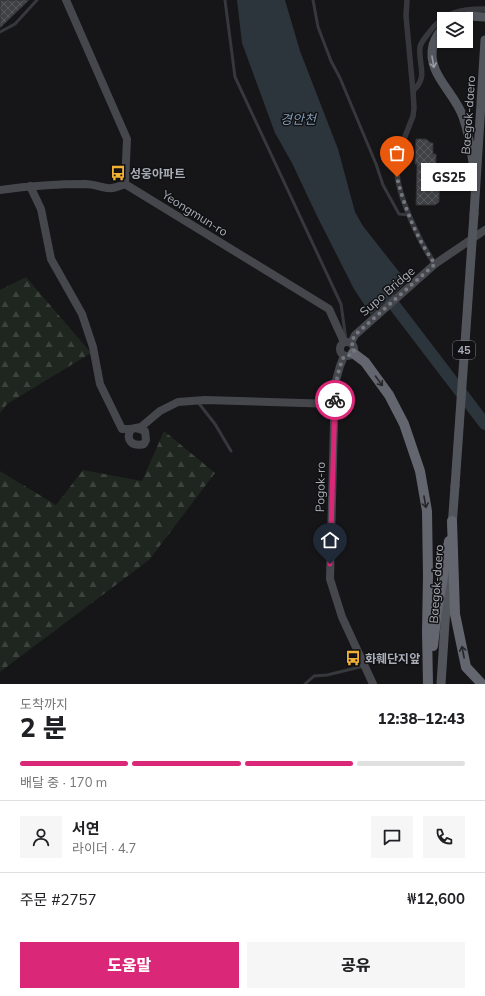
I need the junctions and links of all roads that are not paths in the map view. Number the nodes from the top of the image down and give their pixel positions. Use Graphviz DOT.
graph roads {
  1 [pos="37,0"];
  2 [pos="66,0"];
  3 [pos="225,0"];
  4 [pos="313,0"];
  5 [pos="407,0"];
  6 [pos="485,9"];
  7 [pos="473,16"];
  8 [pos="485,17"];
  9 [pos="0,32"];
  10 [pos="437,37"];
  11 [pos="485,40"];
  12 [pos="413,91"];
  13 [pos="485,144"];
  14 [pos="476,181"];
  15 [pos="125,184"];
  16 [pos="30,186"];
  17 [pos="0,190"];
  18 [pos="409,215"];
  19 [pos="485,230"];
  20 [pos="435,264"];
  21 [pos="347,342"];
  22 [pos="348,355"];
  23 [pos="197,401"];
  24 [pos="334,404"];
  25 [pos="231,451"];
  26 [pos="452,521"];
  27 [pos="365,666"];
  28 [pos="305,684"];
  29 [pos="373,684"];
  30 [pos="428,684"];
  31 [pos="441,684"];
  32 [pos="482,684"];
  1 -- 9 [label="lane"];
  2 -- 15 [label="street"];
  3 -- 21 [label="lane"];
  4 -- 18 [label="lane"];
  5 -- 12 [label="street"];
  6 -- 12 [label="street"];
  7 -- 8 [label="main road"];
  10 -- 14 [label="main road, one-way"];
  11 -- 14 [label="main road, Baegok-daero / 45"];
  12 -- 18 [label="street"];
  13 -- 14 [label="main road"];
  14 -- 26 [label="main road, Baegok-daero / 45, bridge"];
  15 -- 16 [label="street"];
  15 -- 21 [label="street, Yeongmun-ro"];
  16 -- 17 [label="street"];
  16 -- 23 [label="street"];
  18 -- 20 [label="street"];
  19 -- 20 [label="street"];
  20 -- 21 [label="street, Supo Bridge"];
  21 -- 22 [label="street"];
  21 -- 22 [label="street"];
  22 -- 24 [label="street, Pogok-ro"];
  22 -- 30 [label="highway, one-way"];
  23 -- 24 [label="street"];
  23 -- 25 [label="lane"];
  24 -- 27 [label="street, Pogok-ro"];
  26 -- 30 [label="highway"];
  26 -- 31 [label="main road, Baegok-daero / 45"];
  32 -- 26 [label="highway, one-way"];
  27 -- 28 [label="lane"];
  27 -- 29 [label="street, Pogok-ro"];
}
